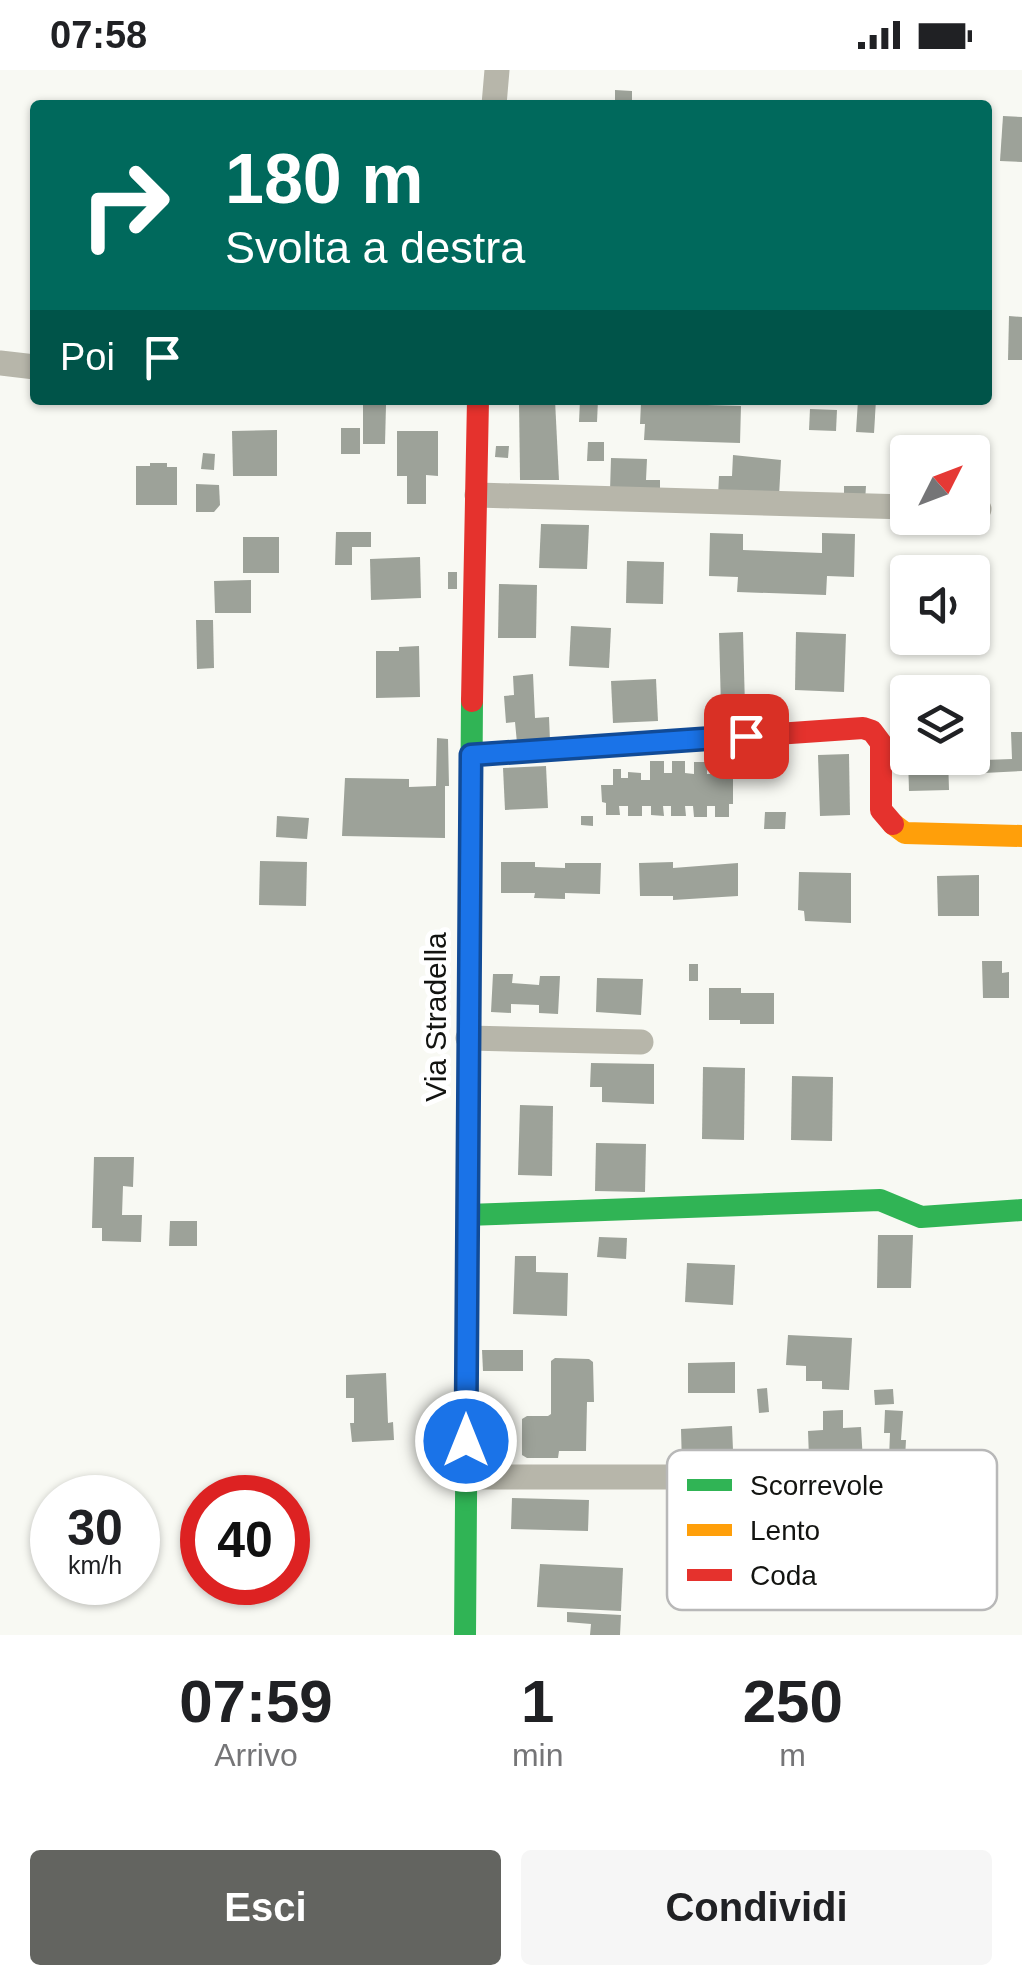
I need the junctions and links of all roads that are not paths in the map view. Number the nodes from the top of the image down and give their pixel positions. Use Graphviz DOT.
graph roads {
  1 [pos="497,70"];
  2 [pos="494,100"];
  3 [pos="0,363"];
  4 [pos="30,366"];
  5 [pos="478,405"];
  6 [pos="477,495"];
  7 [pos="890,506"];
  8 [pos="471,755"];
  9 [pos="1022,836"];
  10 [pos="468,1038"];
  11 [pos="640,1042"];
  12 [pos="1022,1210"];
  13 [pos="468,1215"];
  14 [pos="466,1478"];
  15 [pos="667,1478"];
  16 [pos="466,1635"];
  1 -- 2 [label="street"];
  3 -- 4 [label="street"];
  5 -- 6 [label="street, Via Stradella"];
  6 -- 7 [label="street"];
  6 -- 8 [label="street, Via Stradella"];
  8 -- 9 [label="street"];
  8 -- 10 [label="street, Via Stradella"];
  10 -- 11 [label="street"];
  10 -- 13 [label="street, Via Stradella"];
  12 -- 13 [label="street"];
  13 -- 14 [label="street, Via Stradella"];
  14 -- 15 [label="street"];
  14 -- 16 [label="street, Via Stradella"];
}
